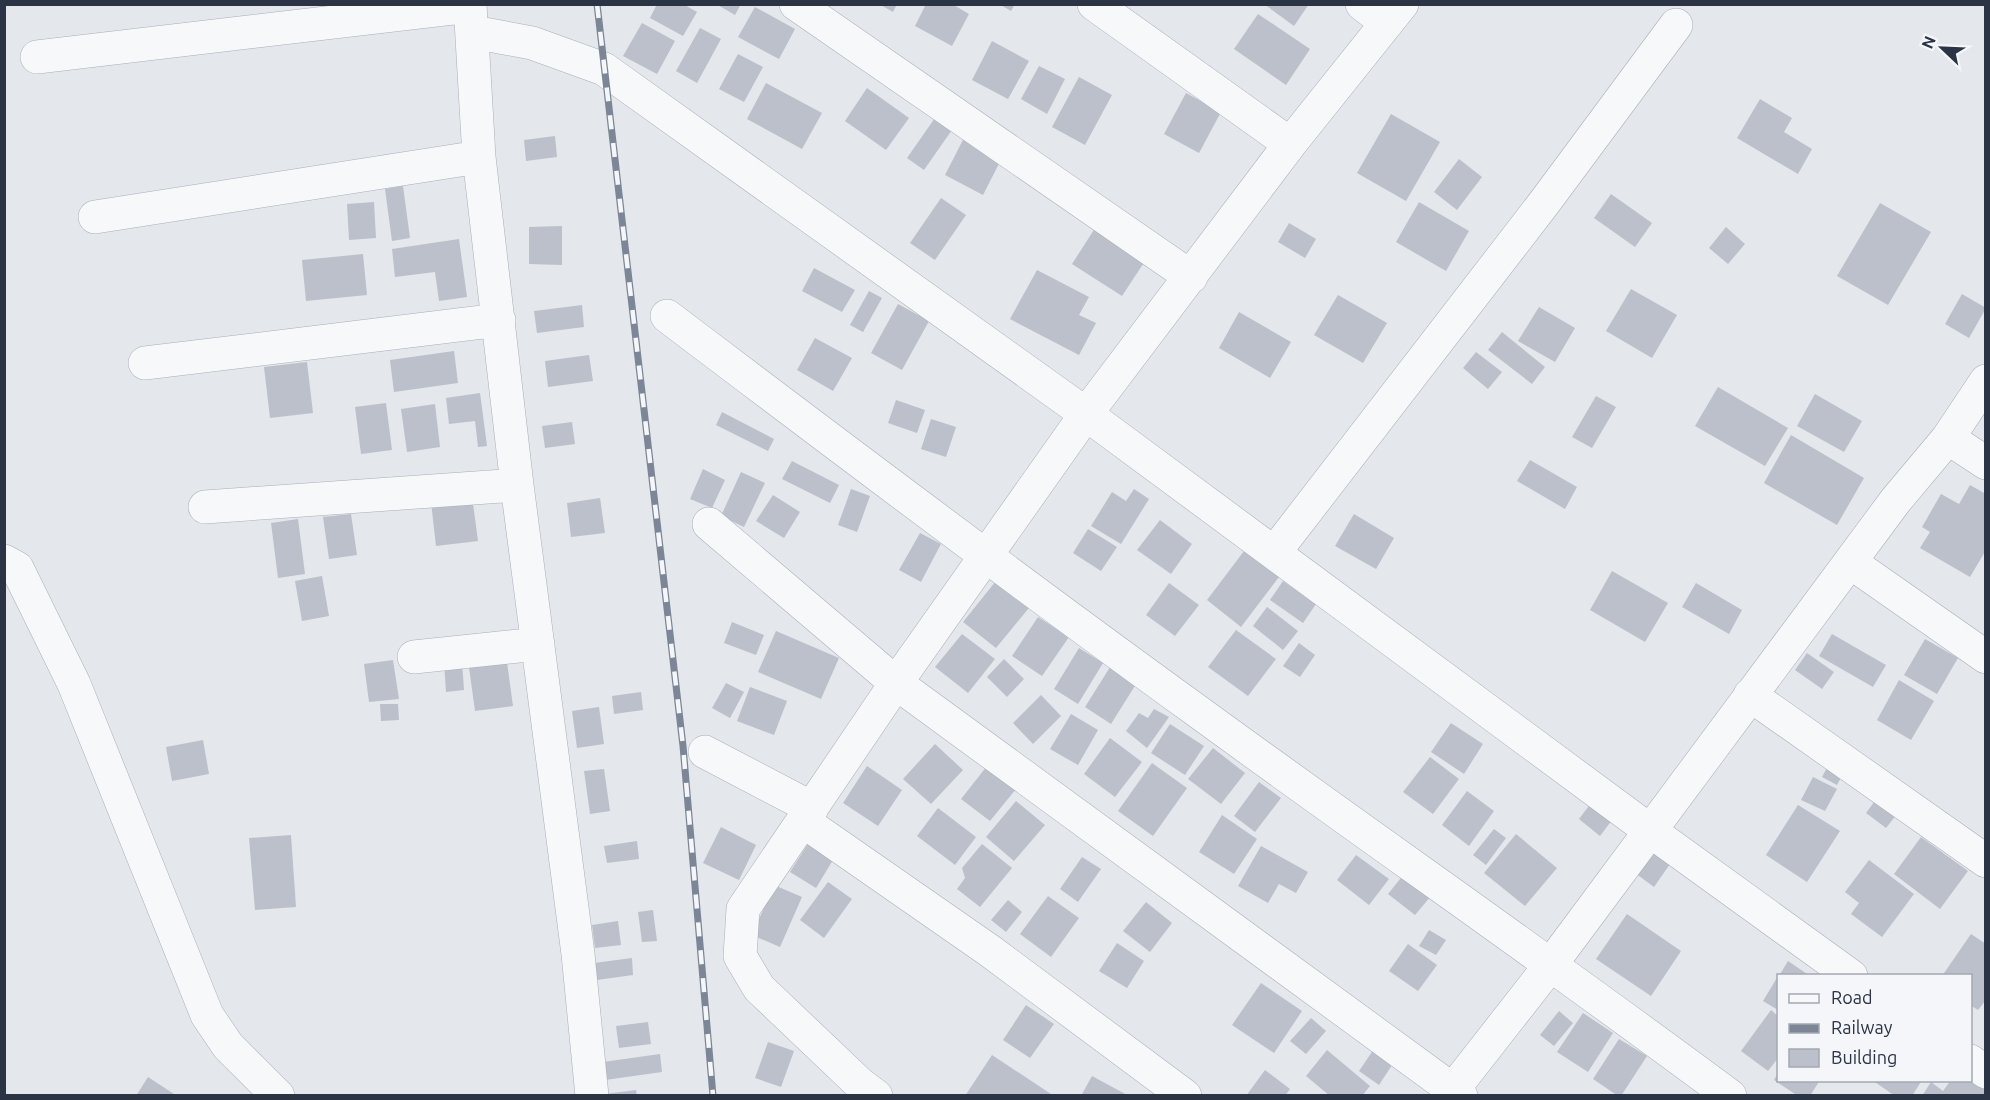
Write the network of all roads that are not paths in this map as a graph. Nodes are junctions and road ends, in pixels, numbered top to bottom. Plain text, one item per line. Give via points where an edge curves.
1 (796, 4) edge
2 (1094, 4) edge
3 (1384, 11) edge
4 (471, 14) edge
5 (1676, 25) dead end
6 (37, 57) dead end
7 (1290, 144) junction
8 (479, 157) junction
9 (95, 217) dead end
10 (1191, 277) junction
11 (667, 316) dead end
12 (498, 320) junction
13 (145, 363) dead end
14 (1986, 381) edge
15 (1086, 414) junction
16 (1948, 438) junction
17 (1986, 463) edge
18 (517, 485) junction
19 (205, 507) dead end
20 (709, 524) dead end
21 (1274, 553) junction
22 (985, 557) junction
23 (4, 561) edge
24 (1850, 562) junction
25 (538, 644) junction
26 (414, 657) dead end
27 (1986, 657) edge
28 (896, 683) junction
29 (1750, 695) junction
30 (705, 752) dead end
31 (807, 814) junction
32 (1649, 830) junction
33 (1986, 861) edge
34 (1551, 963) junction
35 (1850, 974) edge
36 (1972, 1062) edge
37 (1986, 1072) edge
38 (864, 1092) edge
39 (1454, 1093) edge
40 (278, 1095) edge
41 (592, 1095) edge
42 (1185, 1095) edge
43 (1730, 1095) edge

1 - 10 street
2 - 7 street
3 - 7 street
4 - 6 street
4 - 8 street
4 - 15 street via 532,43 604,69
5 - 21 street
7 - 10 street
8 - 9 street
8 - 12 street
10 - 15 street
11 - 22 street
12 - 13 street
12 - 18 street
14 - 16 street
15 - 21 street
15 - 22 street
16 - 17 street
16 - 24 street
18 - 19 street
18 - 25 street
20 - 28 street
21 - 32 street
22 - 28 street
22 - 34 street
23 - 40 street via 17,568 74,684 207,1015 228,1046
24 - 27 street
24 - 29 street
25 - 26 street
25 - 41 street
28 - 31 street
28 - 39 street
29 - 32 street
29 - 33 street
30 - 31 street
31 - 38 street via 743,909 740,956 759,988
31 - 42 street
32 - 34 street
32 - 35 street
34 - 39 street
34 - 43 street
36 - 37 street

